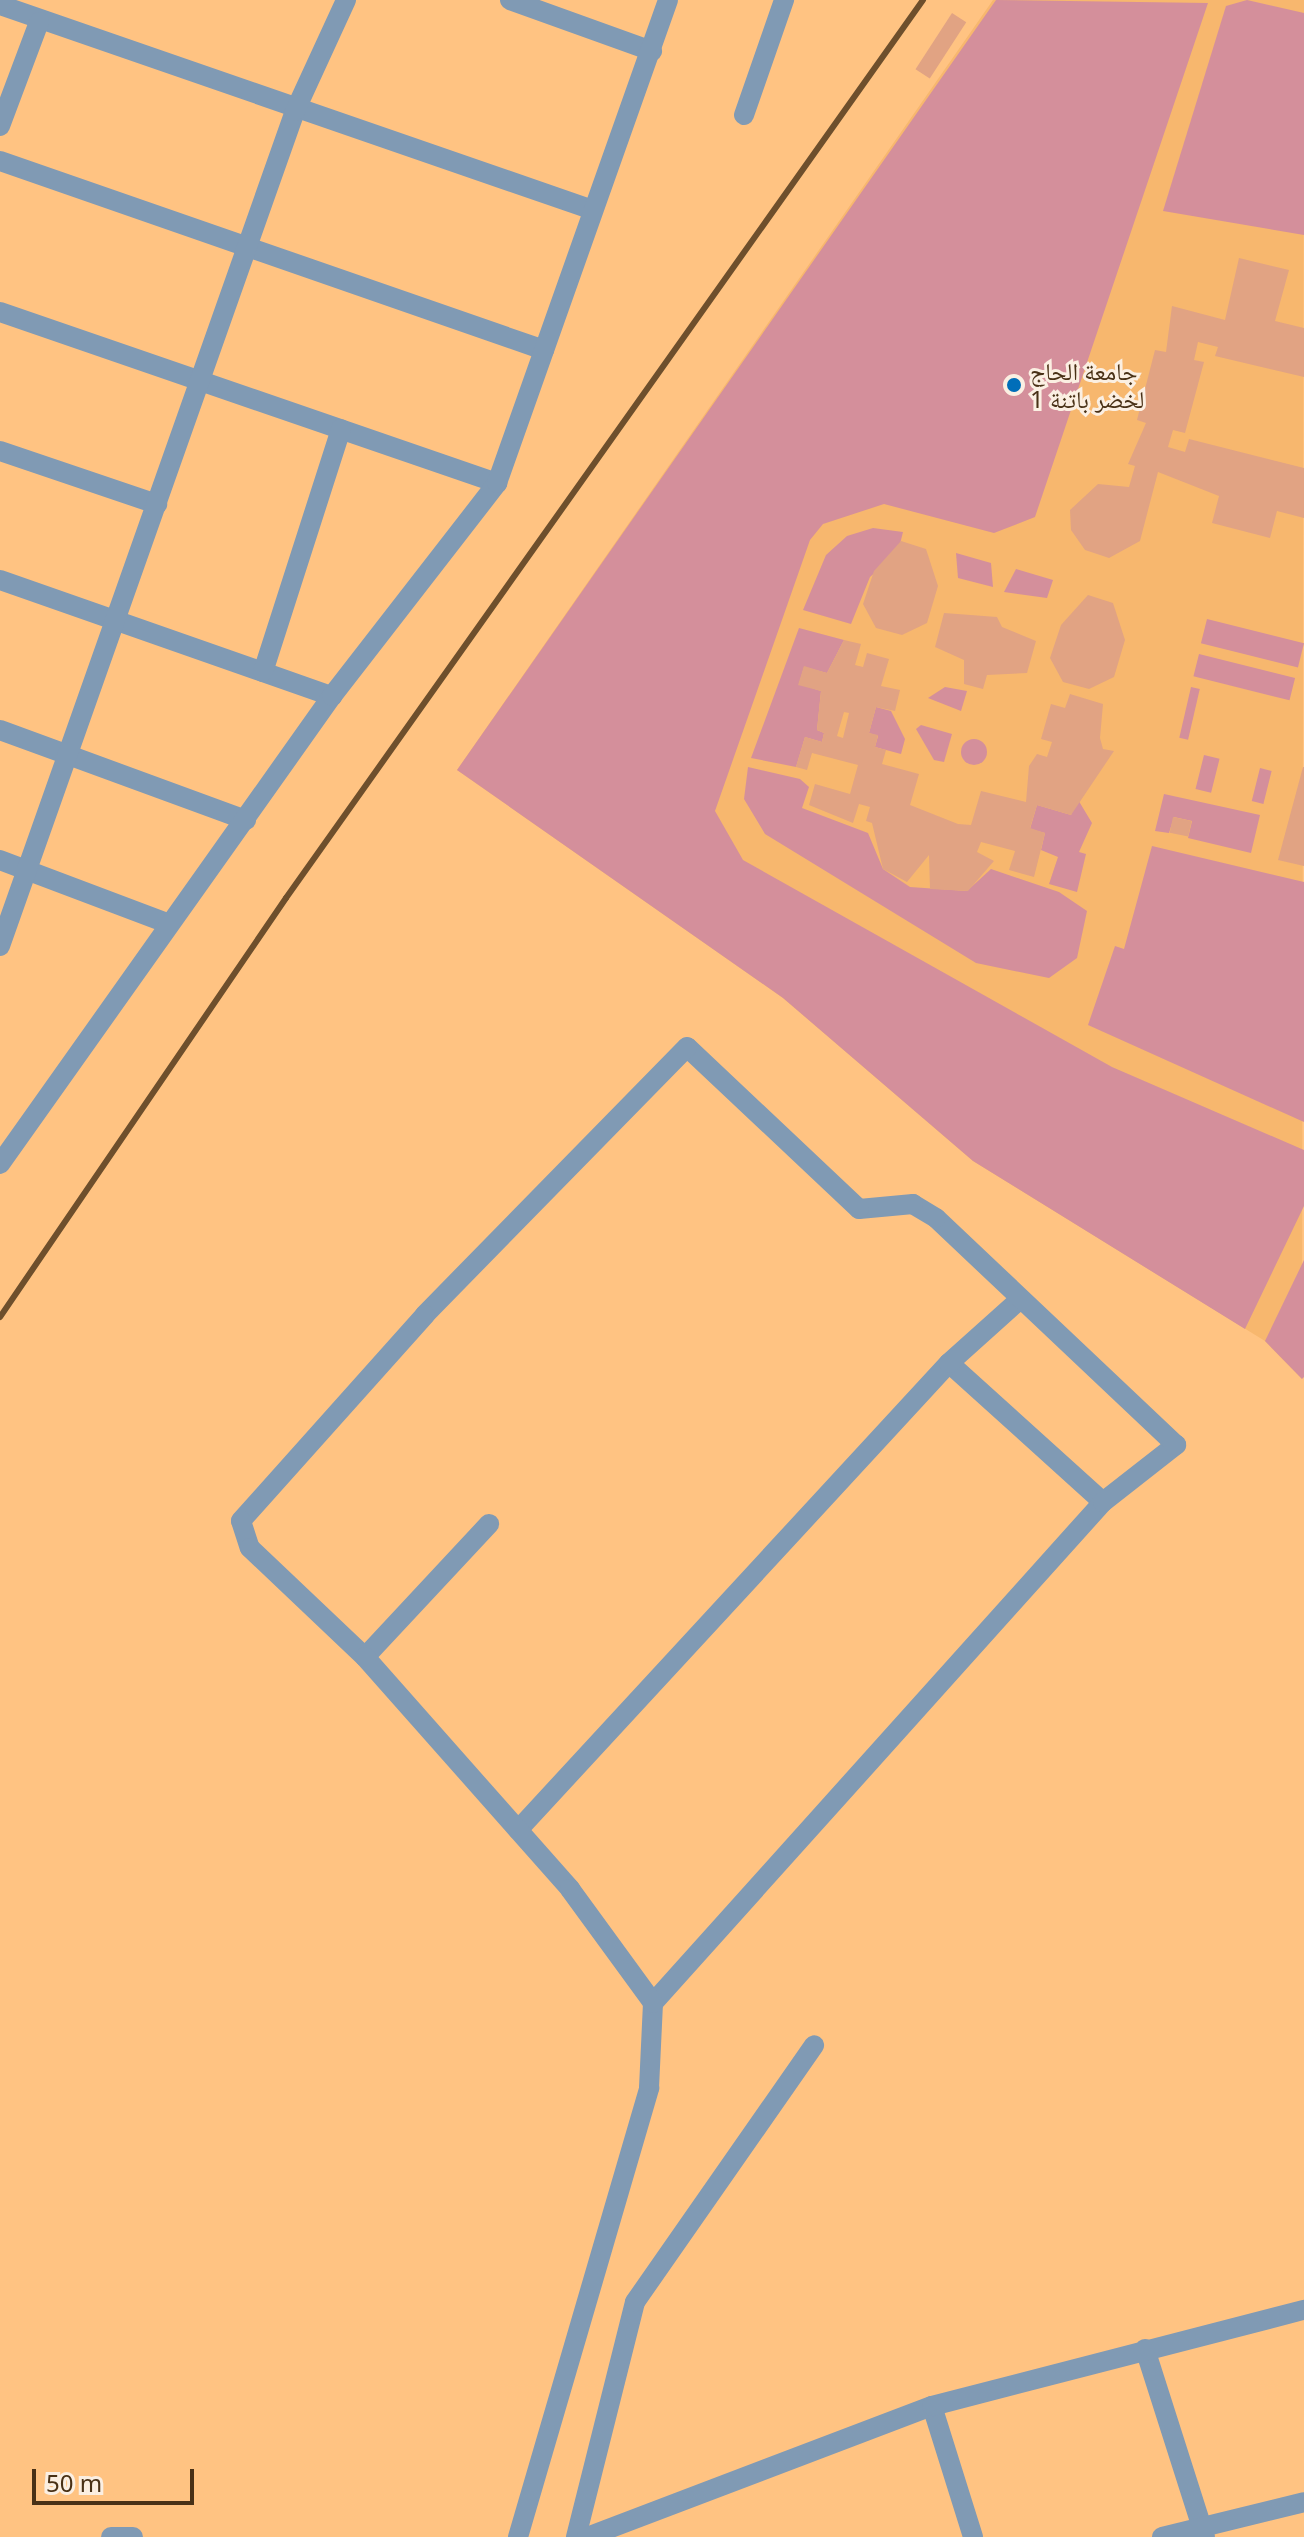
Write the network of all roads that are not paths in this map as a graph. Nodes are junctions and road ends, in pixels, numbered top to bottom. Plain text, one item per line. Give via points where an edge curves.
1 (346, 0) edge
2 (510, 0) edge
3 (668, 0) edge
4 (784, 0) edge
5 (0, 2) edge
6 (39, 22) junction
7 (652, 51) junction
8 (295, 111) junction
9 (744, 115) dead end
10 (0, 126) edge
11 (0, 161) edge
12 (593, 210) junction
13 (247, 247) junction
14 (0, 312) edge
15 (544, 350) junction
16 (200, 381) junction
17 (341, 429) junction
18 (0, 451) edge
19 (497, 483) junction
20 (157, 504) junction
21 (0, 580) edge
22 (117, 624) junction
23 (263, 672) junction
24 (332, 696) junction
25 (0, 730) edge
26 (71, 753) junction
27 (246, 820) junction
28 (0, 860) edge
29 (26, 869) junction
30 (167, 923) junction
31 (0, 946) edge
32 (0, 1164) edge
33 (1018, 1301) junction
34 (949, 1363) junction
35 (1103, 1502) junction
36 (489, 1524) dead end
37 (365, 1657) junction
38 (518, 1830) junction
39 (653, 2003) junction
40 (814, 2045) dead end
41 (1304, 2310) edge
42 (1145, 2349) junction
43 (932, 2406) junction
44 (1304, 2502) edge
45 (1204, 2533) edge
46 (111, 2537) edge
47 (133, 2537) edge
48 (518, 2537) edge
49 (576, 2537) edge
50 (587, 2537) edge
51 (973, 2537) edge
52 (1162, 2537) edge

1 - 8 street
2 - 7 street
3 - 7 street
4 - 9 street
5 - 6 street
6 - 8 street
6 - 10 street
7 - 12 street
8 - 12 street
8 - 13 street
11 - 13 street
12 - 15 street
13 - 15 street
13 - 16 street
14 - 16 street
15 - 19 street
16 - 17 street
16 - 20 street
17 - 19 street
17 - 23 street
18 - 20 street
19 - 24 street
20 - 22 street
21 - 22 street
22 - 23 street
22 - 26 street
23 - 24 street
24 - 27 street
25 - 26 street
26 - 27 street
26 - 29 street
27 - 30 street
28 - 29 street
29 - 30 street
29 - 31 street
30 - 32 street
33 - 34 street
33 - 35 street via 1176,1445
33 - 37 street via 913,1204 859,1209 695,1050 676,1051 241,1521 250,1548
34 - 35 street
34 - 38 street
35 - 39 street
36 - 37 street
37 - 38 street
38 - 39 street
39 - 48 street via 649,2088
40 - 49 street via 635,2302
41 - 42 street
42 - 43 street
42 - 45 street
43 - 50 street
43 - 51 street
44 - 45 street
45 - 52 street
46 - 47 street

